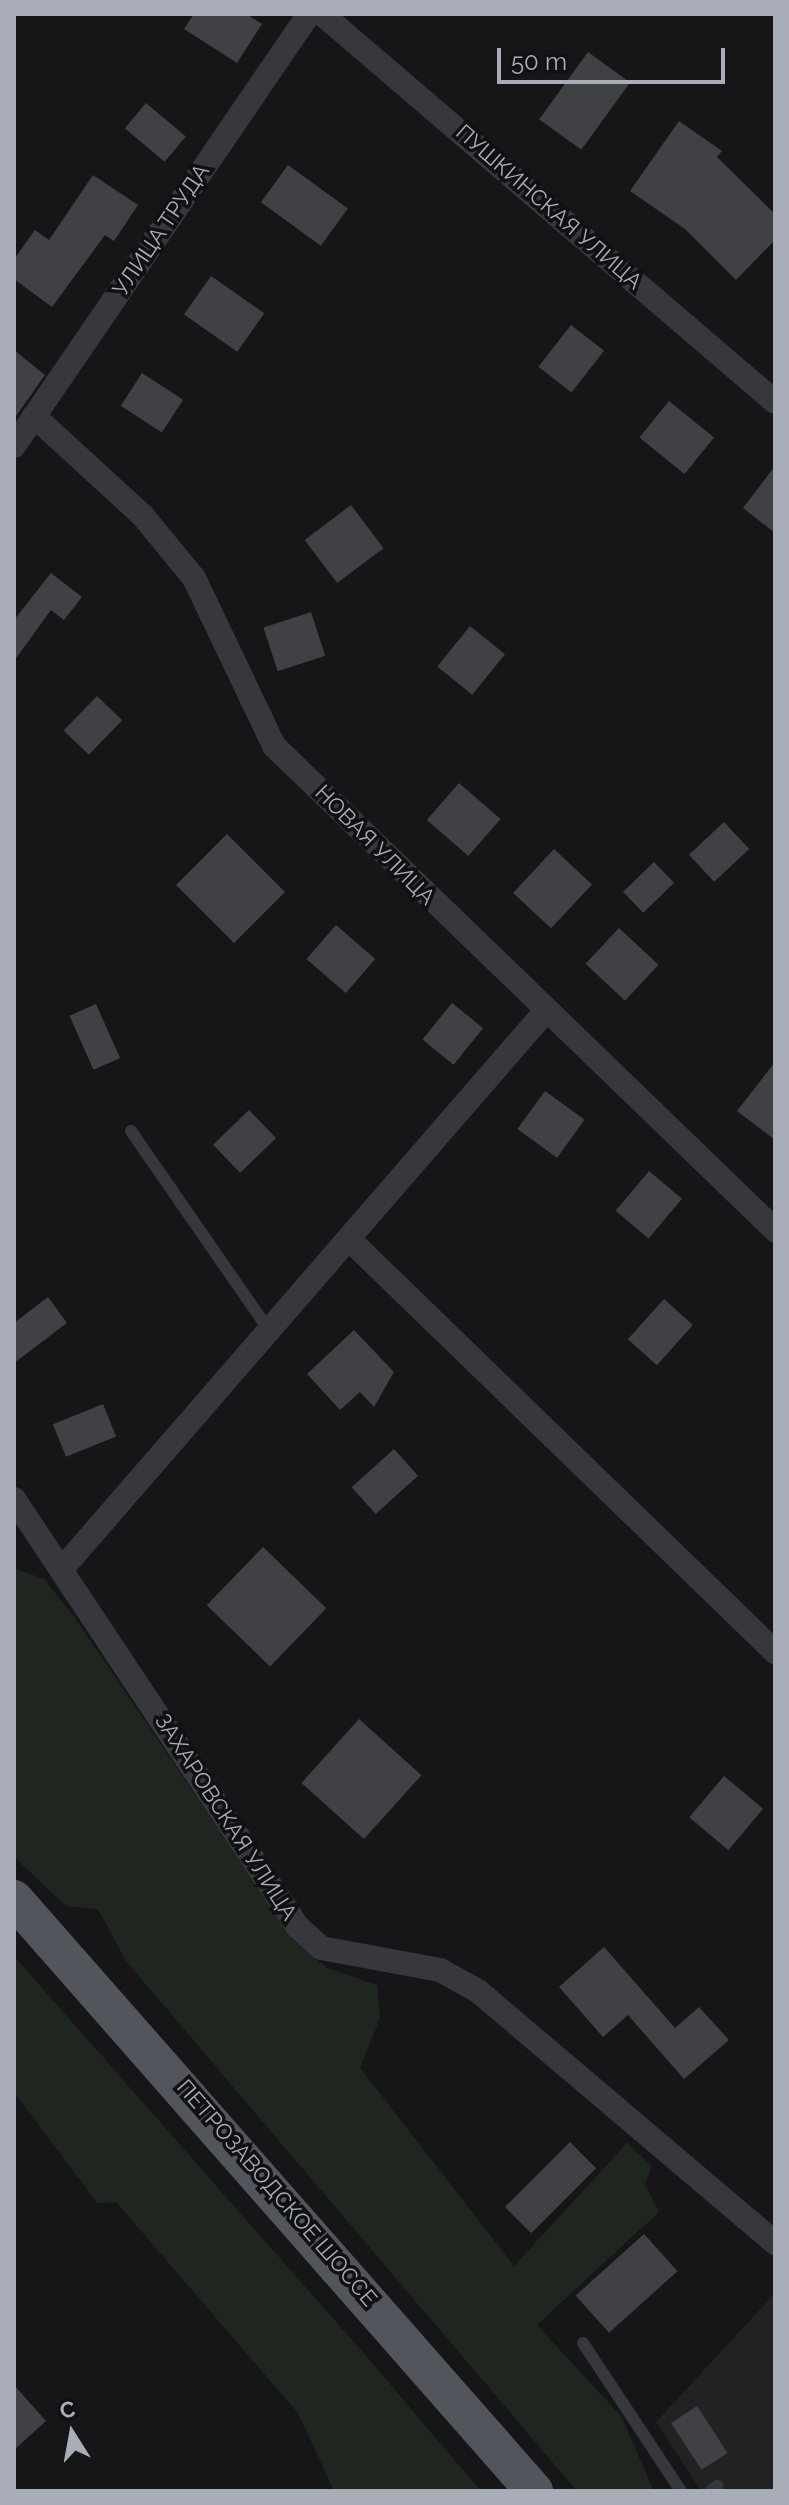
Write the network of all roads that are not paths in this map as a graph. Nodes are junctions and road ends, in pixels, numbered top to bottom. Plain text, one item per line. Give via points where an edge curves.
1 (309, 14) edge
2 (322, 14) edge
3 (775, 402) edge
4 (34, 416) junction
5 (14, 446) edge
6 (544, 1013) junction
7 (131, 1131) dead end
8 (775, 1230) edge
9 (350, 1240) junction
10 (270, 1332) junction
11 (14, 1499) edge
12 (62, 1569) junction
13 (775, 1652) edge
14 (14, 1899) edge
15 (775, 2243) edge
16 (583, 2343) dead end
17 (534, 2491) edge
18 (681, 2491) edge

1 - 4 street, УЛИЦА ТРУДА
2 - 3 street, ПУШКИНСКАЯ УЛИЦА
4 - 5 street, УЛИЦА ТРУДА
4 - 6 street, НОВАЯ УЛИЦА via 143,516 194,578 274,746
6 - 8 street, НОВАЯ УЛИЦА
6 - 9 street
7 - 10 lane
9 - 10 street
9 - 13 street
10 - 12 street
11 - 12 street, ЗАХАРОВСКАЯ УЛИЦА
12 - 15 street, ЗАХАРОВСКАЯ УЛИЦА via 310,1938 350,1956 440,1970 478,1991
14 - 17 main road, ПЕТРОЗАВОДСКОЕ ШОССЕ
16 - 18 lane

